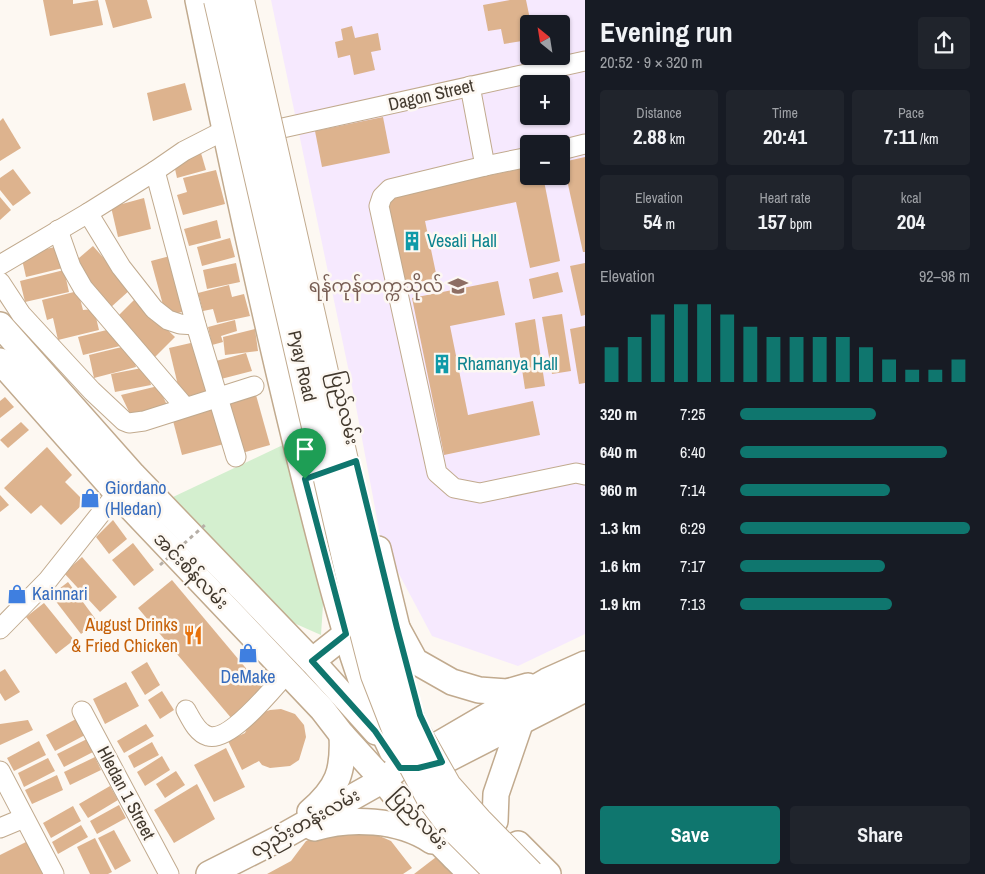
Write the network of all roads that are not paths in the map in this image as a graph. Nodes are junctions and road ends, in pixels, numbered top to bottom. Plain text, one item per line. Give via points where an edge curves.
1 (198, 0) edge
2 (218, 0) edge
3 (240, 0) edge
4 (252, 0) edge
5 (585, 62) edge
6 (470, 86) junction
7 (278, 129) junction
8 (225, 130) junction
9 (585, 144) edge
10 (570, 148) edge
11 (520, 159) edge
12 (485, 166) junction
13 (156, 171) junction
14 (88, 213) junction
15 (58, 230) junction
16 (0, 265) edge
17 (0, 282) edge
18 (0, 325) edge
19 (196, 325) junction
20 (4, 372) edge
21 (254, 386) dead end
22 (217, 397) junction
23 (185, 407) junction
24 (294, 437) joint
25 (236, 457) dead end
26 (356, 461) junction
27 (585, 475) edge
28 (305, 479) junction
29 (117, 493) junction
30 (397, 628) junction
31 (0, 629) edge
32 (346, 634) junction
33 (312, 661) junction
34 (585, 664) edge
35 (287, 673) junction
36 (547, 681) junction
37 (585, 689) edge
38 (186, 710) dead end
39 (82, 711) dead end
40 (521, 721) junction
41 (342, 735) junction
42 (438, 754) junction
43 (0, 771) edge
44 (392, 774) junction
45 (24, 818) junction
46 (499, 825) junction
47 (0, 828) edge
48 (280, 838) junction
49 (464, 867) edge
50 (54, 874) edge
51 (169, 874) edge
52 (209, 874) edge
53 (500, 874) edge
54 (530, 874) edge
55 (548, 874) edge

1 - 8 main road, Pyay Road
2 - 53 highway, Pyay Road, bridge via 375,675 403,747 430,797 451,825
3 - 54 highway, ပြည်လမ်း, bridge via 376,598 405,703 447,786
4 - 7 main road, ပြည်လမ်း
5 - 6 street, Dagon Street
6 - 7 street, Dagon Street
6 - 12 street
7 - 26 main road, ပြည်လမ်း
8 - 13 street via 184,151
8 - 24 main road, Pyay Road
9 - 10 street
11 - 12 street
12 - 27 street via 390,189 378,206 437,473 454,488 480,493 576,474
13 - 14 street
13 - 19 street
14 - 15 street
14 - 19 street via 121,267 154,309 168,320
15 - 16 street
15 - 23 street via 82,288
17 - 23 street via 21,314 124,421 144,421
18 - 33 main road, အင်းစိန်လမ်း via 133,476
19 - 22 street
20 - 29 main road, အင်းစိန်လမ်း
21 - 22 street
22 - 23 street
22 - 25 street
24 - 28 main road, ပြည်လမ်း
26 - 28 main road
26 - 30 main road, ပြည်လမ်း
28 - 32 main road, ပြည်လမ်း
29 - 31 street via 48,580
29 - 35 main road, အင်းစိန်လမ်း
30 - 36 main road via 416,661 452,682 479,690 507,692
30 - 42 main road, ပြည်လမ်း via 420,715
32 - 33 main road
32 - 44 main road, ပြည်လမ်း
33 - 44 main road via 375,731
34 - 36 main road
35 - 38 street via 253,711 221,737 208,736 197,729
35 - 41 main road, အင်းစိန်လမ်း
36 - 42 main road
37 - 40 main road
39 - 51 street, Hledan 1 Street
40 - 42 main road
40 - 46 main road via 496,794
41 - 44 main road, အင်းစိန်လမ်း
41 - 48 main road via 340,775 333,789
42 - 44 main road, လှည်းတန်းလမ်း via 414,756
42 - 46 main road, ပြည်လမ်း
43 - 45 street
44 - 46 main road, ပြည်လမ်း
44 - 48 main road, လှည်းတန်းလမ်း
44 - 49 main road, ပြည်လမ်း via 406,809
45 - 47 street
45 - 50 street
46 - 49 street
46 - 55 main road, ပြည်လမ်း
48 - 49 main road via 343,821 384,823 427,838
48 - 52 main road, လှည်းတန်းလမ်း

